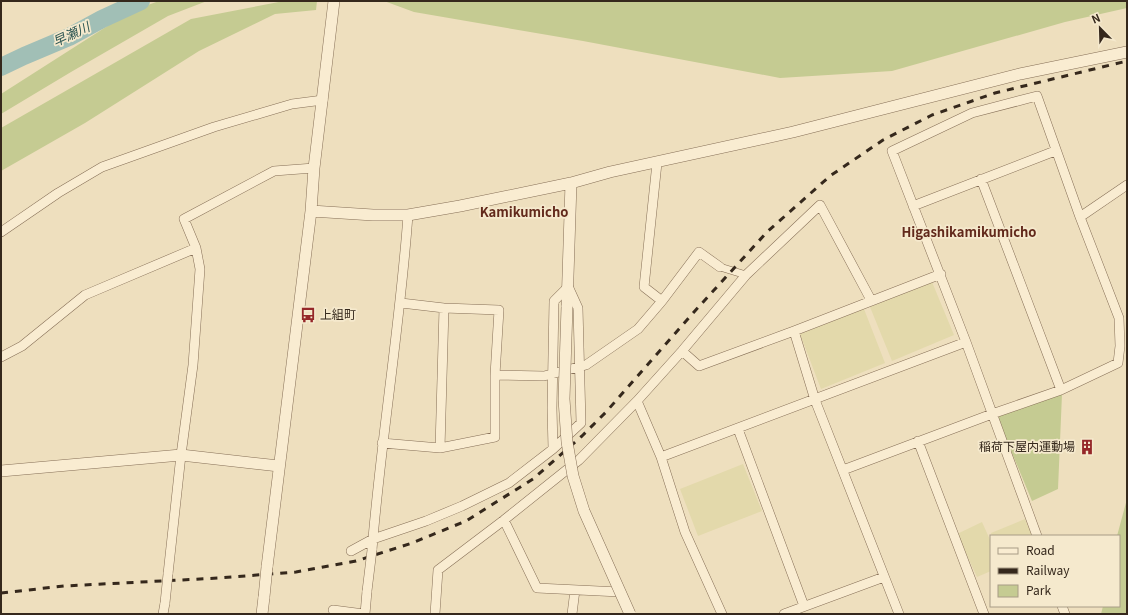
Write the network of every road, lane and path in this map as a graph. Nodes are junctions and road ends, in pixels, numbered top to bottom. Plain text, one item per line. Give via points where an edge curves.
1 (334, 1) edge
2 (1127, 52) edge
3 (323, 100) junction
4 (1056, 151) junction
5 (657, 163) junction
6 (314, 168) junction
7 (981, 179) junction
8 (571, 183) junction
9 (1127, 186) edge
10 (913, 206) junction
11 (311, 211) junction
12 (408, 215) junction
13 (1080, 217) junction
14 (1, 232) edge
15 (196, 248) junction
16 (720, 267) joint
17 (941, 274) junction
18 (746, 275) junction
19 (568, 286) junction
20 (871, 300) junction
21 (662, 301) junction
22 (401, 303) junction
23 (444, 308) junction
24 (1123, 315) edge
25 (794, 331) junction
26 (966, 342) junction
27 (682, 351) junction
28 (1, 357) edge
29 (580, 366) junction
30 (553, 374) junction
31 (495, 375) junction
32 (1061, 390) junction
33 (637, 400) junction
34 (815, 400) junction
35 (992, 414) junction
36 (738, 429) junction
37 (918, 441) junction
38 (382, 443) junction
39 (440, 448) junction
40 (553, 449) junction
41 (181, 455) junction
42 (661, 457) junction
43 (279, 466) junction
44 (843, 470) junction
45 (1, 471) edge
46 (504, 520) junction
47 (1036, 535) edge
48 (373, 539) junction
49 (351, 551) dead end
50 (884, 577) junction
51 (575, 590) junction
52 (620, 592) junction
53 (804, 606) junction
54 (333, 610) dead end
55 (163, 614) edge
56 (262, 614) edge
57 (365, 614) edge
58 (435, 614) edge
59 (572, 614) edge
60 (630, 614) edge
61 (722, 614) edge
62 (784, 614) edge
63 (898, 614) edge
64 (984, 614) edge

1 - 3 street
2 - 5 street via 1020,74 793,132
3 - 6 street
3 - 14 street via 292,104 214,127 102,167
4 - 7 street
4 - 10 street via 1037,96 972,113 892,151
4 - 13 street
5 - 8 street
5 - 21 street via 644,287
6 - 11 street
6 - 15 street via 274,171 184,219
7 - 10 street
7 - 32 street
8 - 12 street
8 - 19 street
9 - 13 street
10 - 17 street
11 - 12 street
11 - 43 street
12 - 22 street
13 - 24 street
15 - 28 street via 86,295 22,346
15 - 41 street via 200,270 193,365
16 - 18 street
16 - 21 street via 700,252
17 - 20 street
17 - 26 street
18 - 20 street via 820,205
18 - 27 street
19 - 29 street via 578,308
19 - 30 street via 554,301
19 - 52 street, bridge via 564,399 567,442 584,511
20 - 25 street
21 - 29 street via 638,329 586,365
22 - 23 street
22 - 38 street
23 - 31 street via 499,310
23 - 39 street
24 - 32 street via 1118,362
25 - 27 street via 699,366
25 - 34 street
26 - 34 street
26 - 35 street
27 - 33 street
29 - 30 street
29 - 40 street via 581,423
30 - 31 street
30 - 40 street
31 - 39 street via 495,437
32 - 35 street
33 - 42 street
33 - 46 street via 579,460
34 - 36 street
34 - 44 street
35 - 37 street
35 - 47 street
36 - 42 street
36 - 53 street
37 - 44 street
37 - 64 street
38 - 39 street
38 - 48 street
40 - 48 street via 509,483 426,521
41 - 43 street
41 - 45 street
41 - 55 street, bridge
42 - 61 street via 685,532
43 - 56 street, bridge
44 - 50 street
46 - 51 street via 537,588
46 - 58 street via 438,570
48 - 49 street
48 - 57 street, bridge
50 - 53 street
50 - 63 street
51 - 52 street
51 - 59 street
52 - 60 street, bridge
53 - 62 street
54 - 57 street

